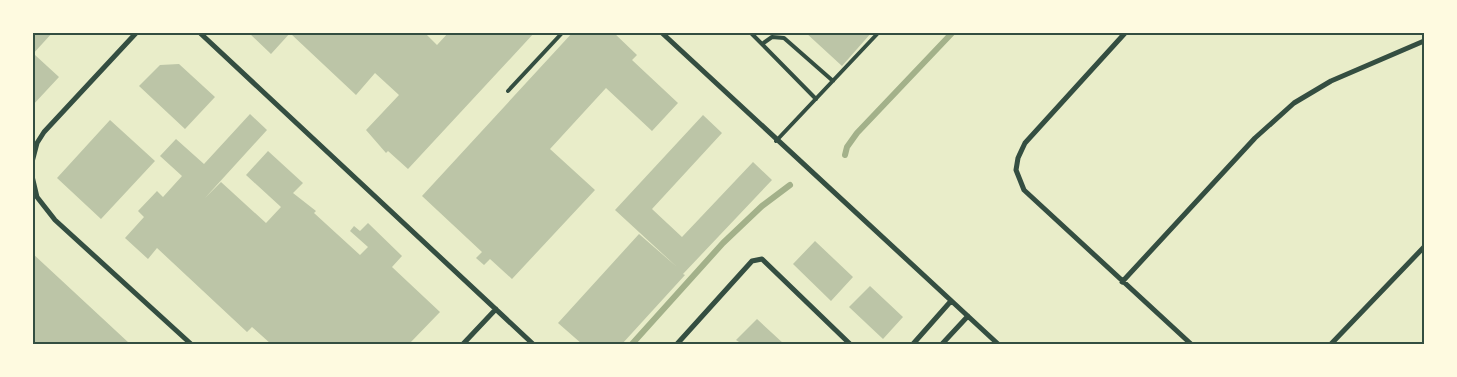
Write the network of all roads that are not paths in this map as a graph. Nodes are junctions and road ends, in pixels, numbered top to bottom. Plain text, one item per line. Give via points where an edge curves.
1 (138, 32) edge
2 (199, 32) edge
3 (563, 32) edge
4 (661, 32) edge
5 (750, 32) edge
6 (879, 32) edge
7 (1126, 32) edge
8 (1424, 41) edge
9 (762, 44) junction
10 (833, 81) junction
11 (508, 91) dead end
12 (816, 99) junction
13 (776, 141) junction
14 (32, 162) edge
15 (32, 176) edge
16 (1424, 248) edge
17 (1122, 282) junction
18 (952, 301) junction
19 (496, 310) junction
20 (968, 316) junction
21 (191, 344) edge
22 (463, 344) edge
23 (533, 344) edge
24 (677, 344) edge
25 (850, 344) edge
26 (913, 344) edge
27 (942, 344) edge
28 (998, 344) edge
29 (1191, 344) edge
30 (1331, 344) edge

1 - 14 street via 44,132
2 - 19 street
3 - 11 lane
4 - 13 street
5 - 9 lane
6 - 10 lane
7 - 17 street via 1033,132 1018,158 1016,170 1024,190
8 - 17 street via 1331,81 1294,103 1255,138
9 - 10 lane via 772,37 784,38
9 - 12 lane
10 - 12 lane
12 - 13 lane
13 - 18 street
15 - 21 street via 37,197 55,220
16 - 30 street
17 - 29 street
18 - 20 street
18 - 26 street
19 - 22 street
19 - 23 street
20 - 27 street
20 - 28 street
24 - 25 street via 752,261 758,259 762,259

